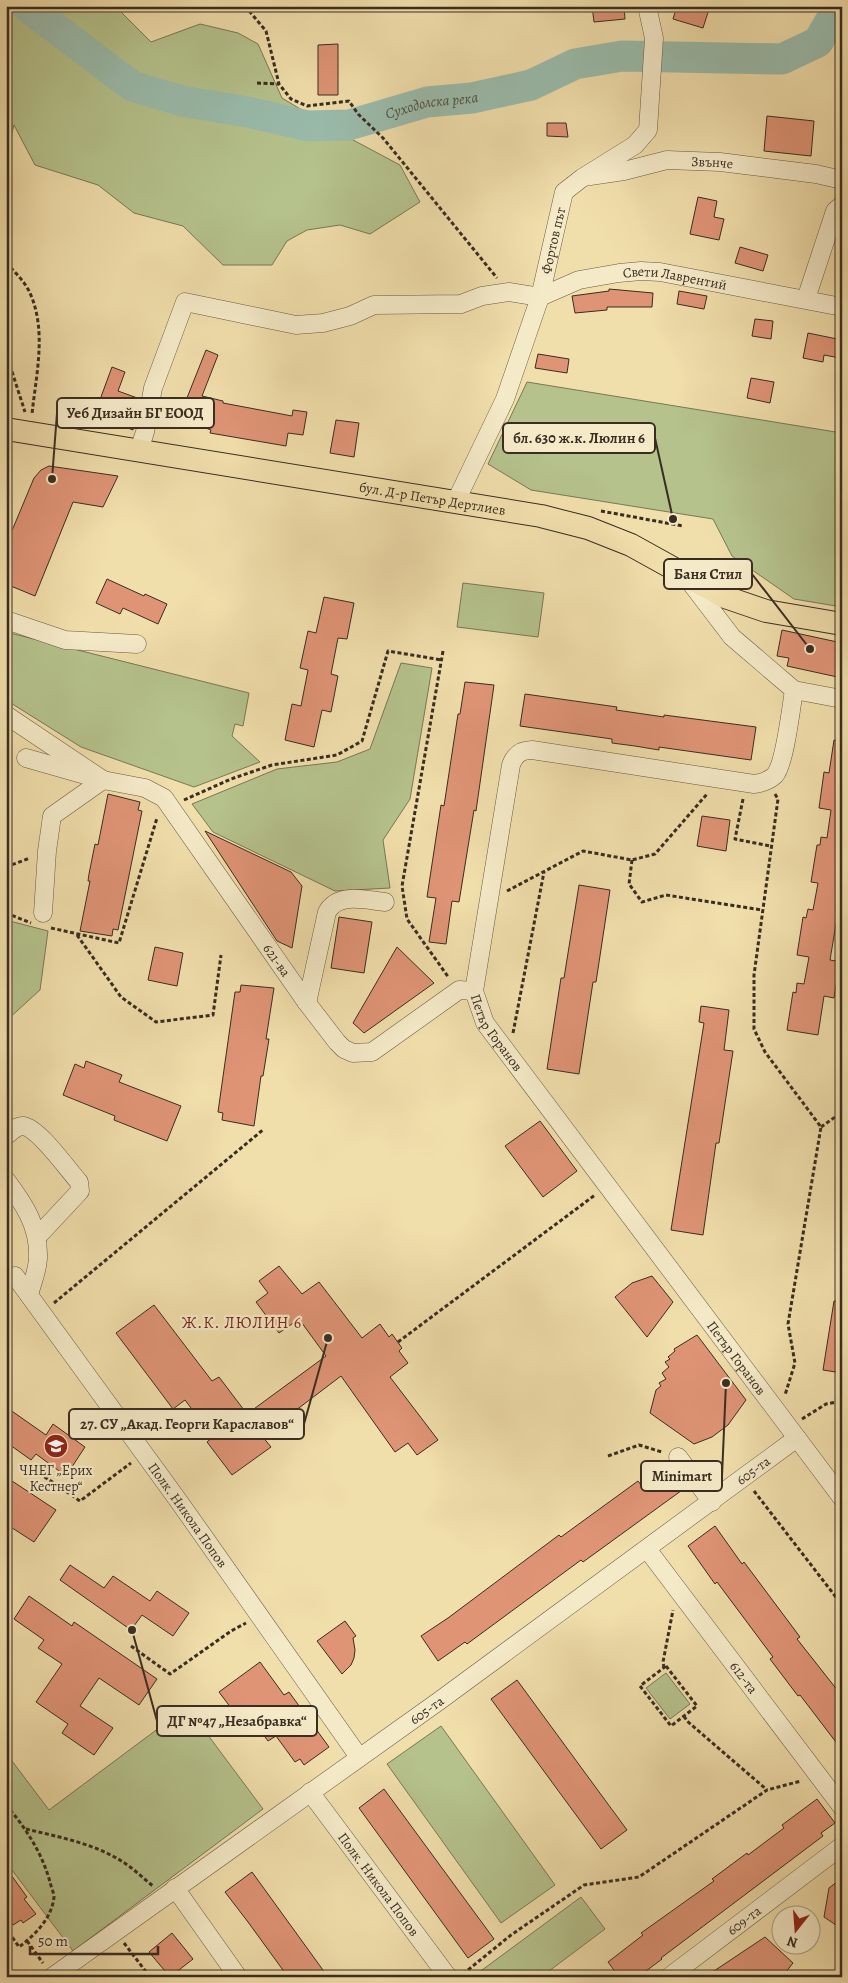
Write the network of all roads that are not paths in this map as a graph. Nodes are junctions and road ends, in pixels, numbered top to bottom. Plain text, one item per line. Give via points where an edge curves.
1 (647, 6) edge
2 (582, 178) junction
3 (842, 180) edge
4 (842, 205) edge
5 (540, 297) junction
6 (806, 299) junction
7 (842, 306) edge
8 (6, 429) edge
9 (139, 450) junction
10 (456, 501) junction
11 (686, 576) junction
12 (6, 620) edge
13 (842, 624) edge
14 (136, 644) dead end
15 (794, 690) junction
16 (842, 699) edge
17 (6, 715) edge
18 (26, 758) dead end
19 (103, 780) junction
20 (385, 902) dead end
21 (41, 922) road end
22 (466, 990) junction
23 (307, 1003) junction
24 (6, 1136) edge
25 (6, 1180) edge
26 (37, 1237) junction
27 (14, 1276) dead end
28 (29, 1295) junction
29 (788, 1427) junction
30 (678, 1457) road end
31 (842, 1498) edge
32 (712, 1502) junction
33 (647, 1549) junction
34 (359, 1757) junction
35 (310, 1792) junction
36 (842, 1807) edge
37 (842, 1846) edge
38 (175, 1888) junction
39 (52, 1976) edge
40 (238, 1977) edge
41 (448, 1977) edge
42 (669, 1977) edge

1 - 2 street, Фортов път via 654,38 648,130 635,145
2 - 3 street, Звънче via 667,160 720,162
2 - 5 street, Фортов път via 564,192
4 - 6 street via 835,211
5 - 6 street, Свети Лаврентий via 579,280 641,271
5 - 9 street via 509,292 482,296 461,304 374,305 323,324 296,325 185,302 153,388
5 - 10 street, Фортов път via 505,399
6 - 7 street, Свети Лаврентий
8 - 9 main road, бул. Д-р Петър Дертлиев
9 - 10 main road, бул. Д-р Петър Дертлиев
10 - 11 main road, бул. Д-р Петър Дертлиев via 588,528 631,545
11 - 13 main road, бул. Д-р Петър Дертлиев via 726,597 766,611
11 - 15 street via 732,637
12 - 14 street via 65,640
15 - 16 street
15 - 22 street, Петър Горанов via 781,764 774,776 761,783 532,750 516,755 489,900
17 - 19 street
18 - 19 street, 621-ва
19 - 21 street via 52,816
19 - 23 street, 621-ва via 145,788 164,798
20 - 23 street via 353,898 331,905
22 - 23 street, 621-ва via 372,1052 363,1054 344,1049
22 - 29 street, Петър Горанов via 485,1023
24 - 26 street via 23,1126 35,1132 79,1182 80,1191
25 - 26 street via 26,1206
26 - 28 street via 38,1259
27 - 28 street, Полк. Никола Попов
28 - 34 street, Полк. Никола Попов
29 - 31 street, Петър Горанов
29 - 32 street, 605-та via 744,1478
30 - 32 street
32 - 33 street, 605-та
33 - 34 street, 605-та
33 - 36 street, 612-та
34 - 35 street, 605-та
35 - 38 street, 605-та
35 - 41 street, Полк. Никола Попов
37 - 42 street, 609-та
38 - 39 street, 605-та
38 - 40 street

